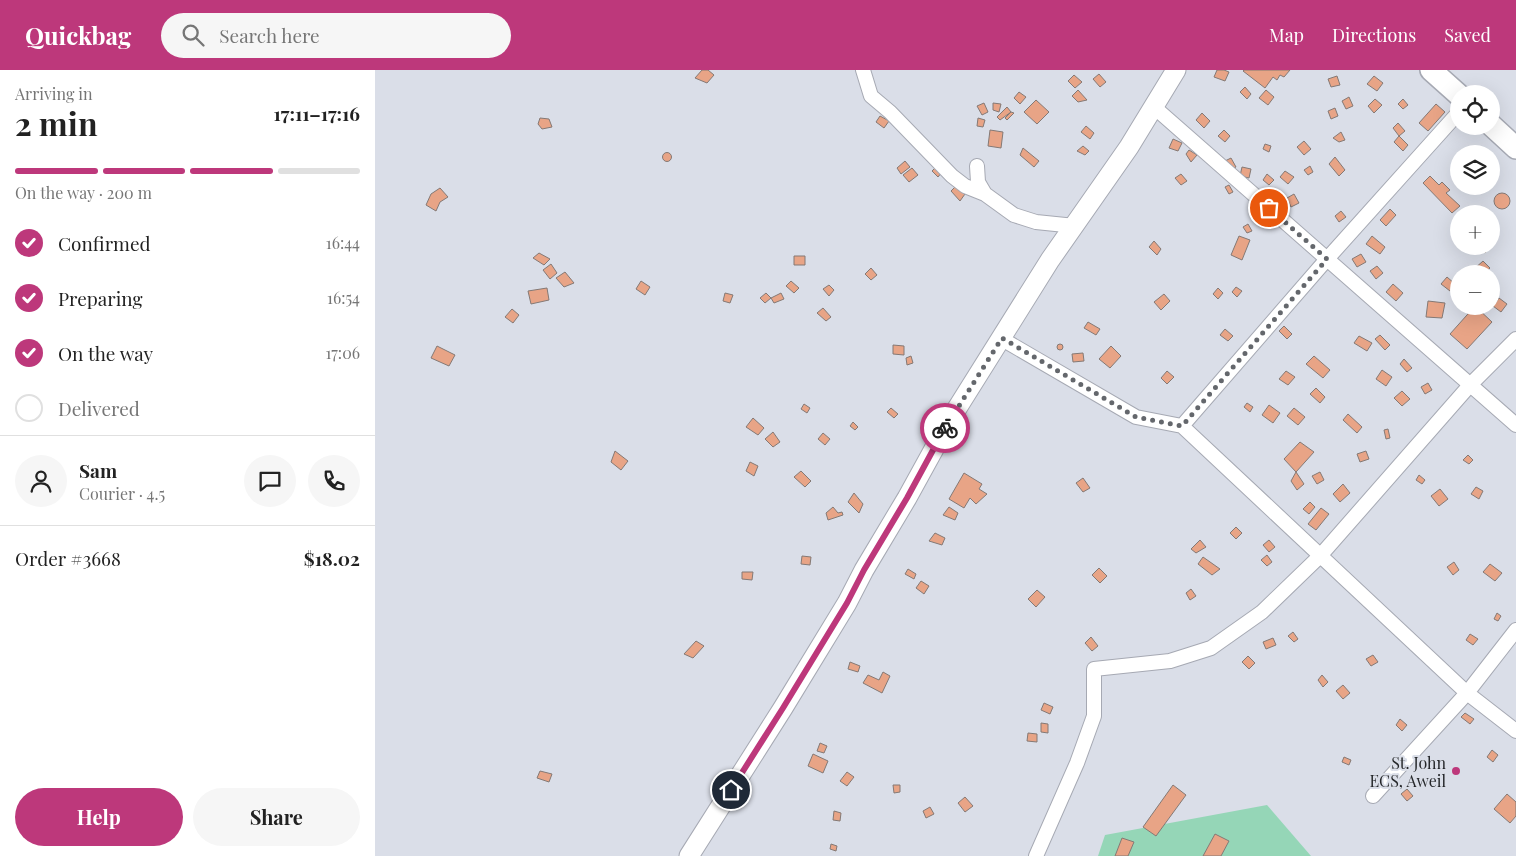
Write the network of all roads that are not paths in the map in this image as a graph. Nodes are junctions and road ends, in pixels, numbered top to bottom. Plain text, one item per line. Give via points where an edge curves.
1 (863, 70) edge
2 (1176, 70) edge
3 (1431, 70) edge
4 (1450, 87) edge
5 (1154, 107) junction
6 (1450, 122) edge
7 (1500, 133) edge
8 (1516, 148) edge
9 (977, 166) dead end
10 (985, 194) junction
11 (1075, 226) junction
12 (1327, 259) junction
13 (1002, 338) junction
14 (1516, 339) edge
15 (1470, 385) junction
16 (1516, 424) edge
17 (1182, 426) junction
18 (1320, 556) junction
19 (1516, 630) edge
20 (1467, 693) junction
21 (1516, 730) edge
22 (1373, 796) dead end
23 (689, 856) edge
24 (1036, 856) edge

1 - 10 street via 871,96 952,176 965,186
2 - 5 street
3 - 4 main road
5 - 11 street
5 - 12 street
6 - 12 street
7 - 8 main road
9 - 10 street via 978,182
10 - 11 street via 1014,215 1036,222
11 - 13 street
12 - 15 street
12 - 17 street
13 - 17 street via 1136,417
13 - 23 street via 951,418 847,603
14 - 15 street
15 - 16 street
15 - 18 street
17 - 18 street
18 - 20 street
18 - 24 street via 1262,612 1211,648 1169,661 1094,669 1094,716
19 - 20 street
20 - 21 street
20 - 22 street

